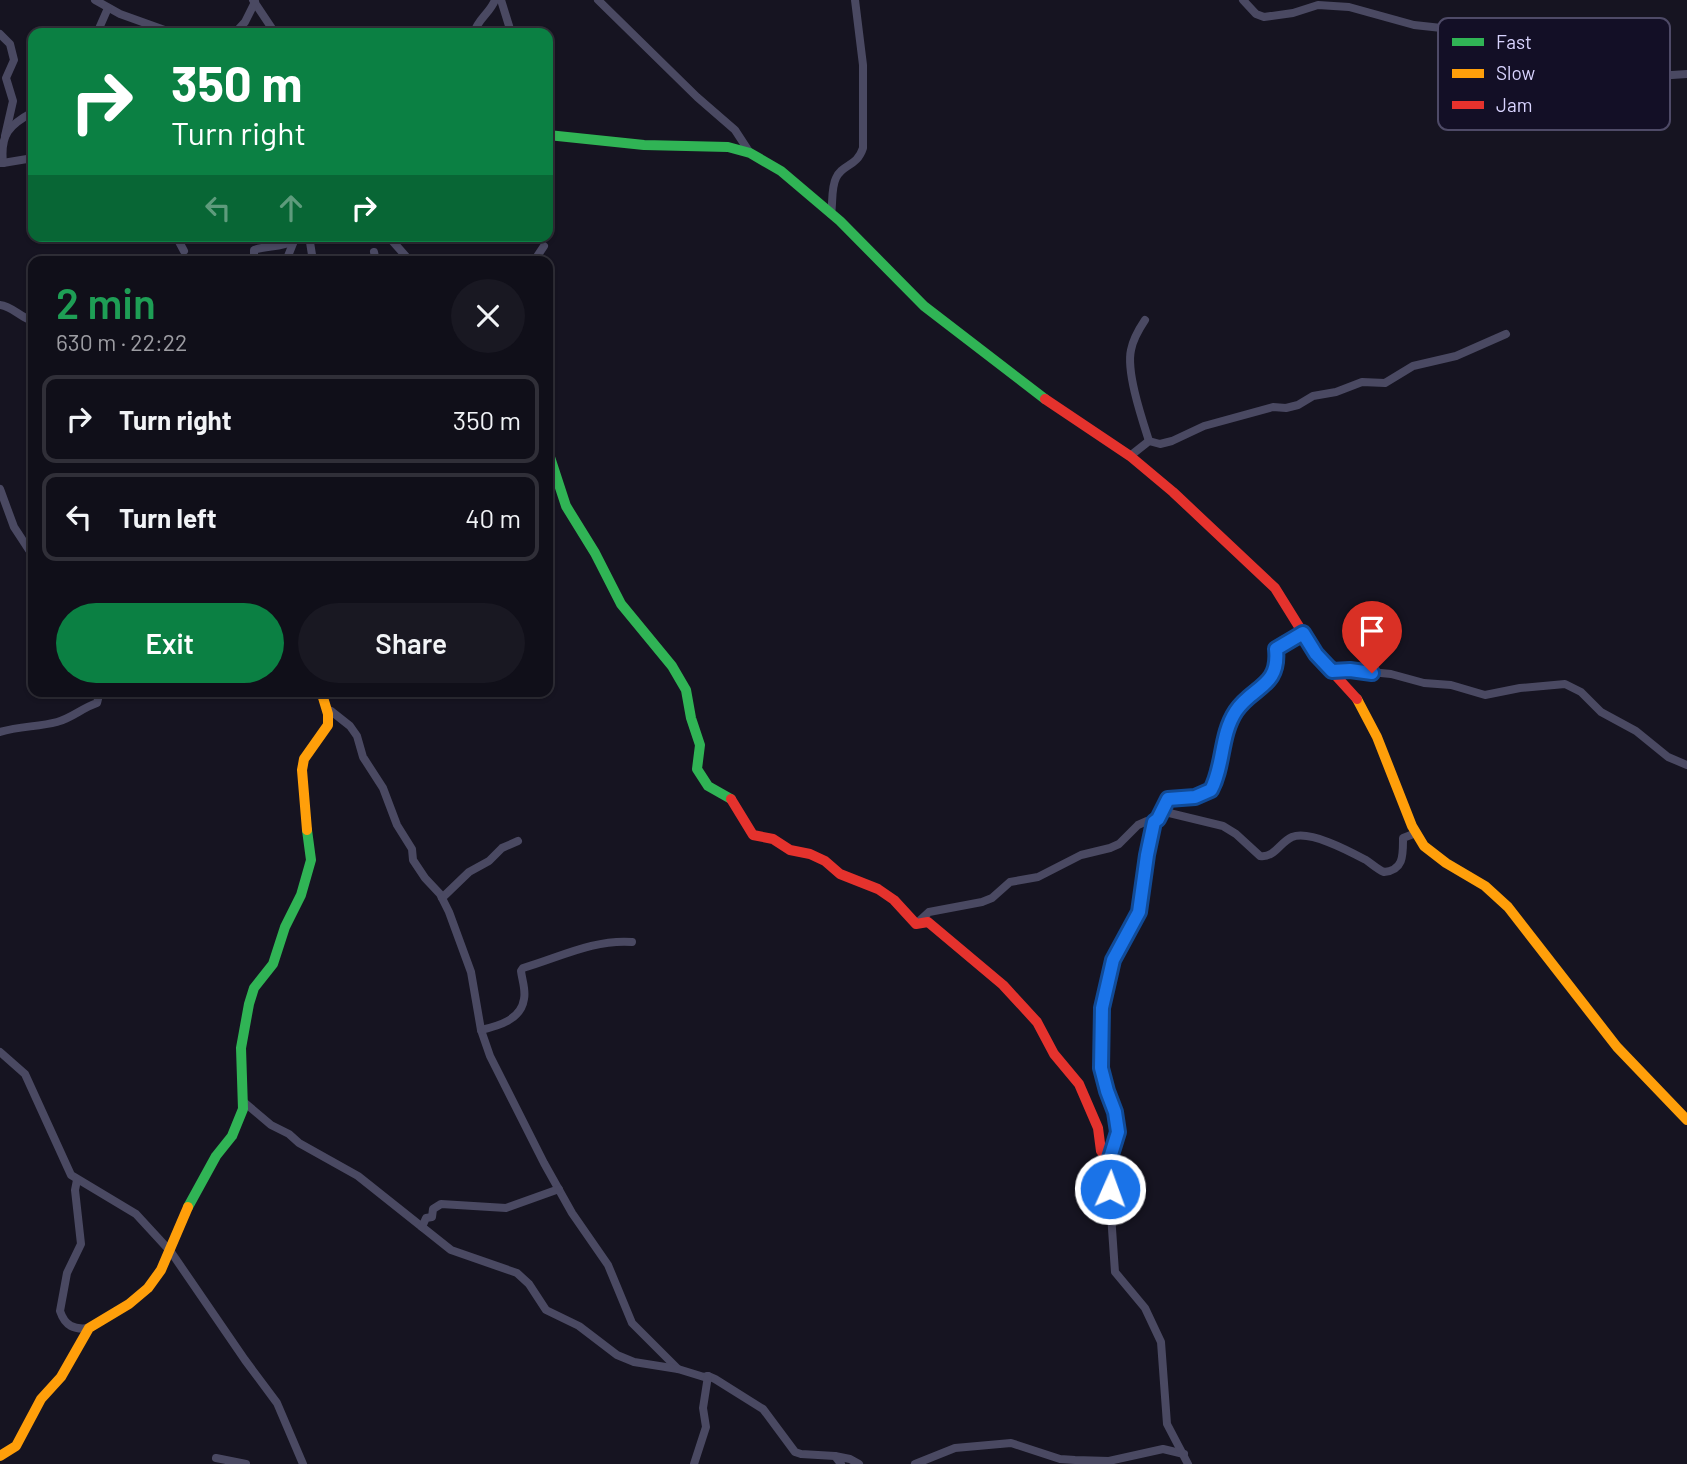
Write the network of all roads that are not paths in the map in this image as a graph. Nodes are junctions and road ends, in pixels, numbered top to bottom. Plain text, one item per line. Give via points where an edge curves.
1 (95, 0) edge
2 (495, 0) edge
3 (501, 0) edge
4 (598, 0) edge
5 (855, 0) edge
6 (1243, 0) edge
7 (254, 1) edge
8 (108, 8) junction
9 (99, 28) edge
10 (160, 28) edge
11 (240, 28) edge
12 (272, 28) edge
13 (475, 28) edge
14 (510, 28) edge
15 (1438, 28) edge
16 (0, 34) edge
17 (28, 115) edge
18 (5, 136) junction
19 (553, 136) edge
20 (750, 153) junction
21 (28, 159) edge
22 (1, 163) edge
23 (831, 214) junction
24 (179, 242) edge
25 (289, 242) edge
26 (393, 242) edge
27 (544, 246) dead end
28 (184, 251) dead end
29 (254, 256) edge
30 (406, 256) edge
31 (537, 256) edge
32 (0, 305) edge
33 (28, 319) edge
34 (1145, 320) dead end
35 (1506, 334) dead end
36 (1149, 441) junction
37 (1130, 456) junction
38 (553, 466) edge
39 (0, 489) edge
40 (28, 548) edge
41 (1303, 633) junction
42 (1332, 671) junction
43 (98, 697) edge
44 (323, 697) edge
45 (328, 714) junction
46 (0, 732) edge
47 (1687, 765) edge
48 (1161, 811) junction
49 (1154, 822) junction
50 (1416, 833) junction
51 (518, 841) dead end
52 (442, 898) junction
53 (916, 924) junction
54 (632, 942) dead end
55 (481, 1030) junction
56 (0, 1052) edge
57 (243, 1110) junction
58 (1687, 1119) edge
59 (1109, 1161) junction
60 (77, 1180) junction
61 (559, 1189) junction
62 (422, 1227) junction
63 (170, 1252) junction
64 (89, 1328) junction
65 (678, 1369) junction
66 (708, 1376) junction
67 (1184, 1454) junction
68 (0, 1456) edge
69 (216, 1458) dead end
70 (838, 1460) edge
71 (246, 1464) edge
72 (303, 1464) edge
73 (694, 1464) edge
74 (859, 1464) edge
75 (915, 1464) edge
76 (1188, 1464) edge

1 - 8 street
2 - 13 street
3 - 14 street
4 - 20 street via 735,130
5 - 23 street via 863,65 863,148 858,160 836,178
6 - 15 street via 1264,17 1318,5
7 - 11 street
7 - 12 street
8 - 9 street
8 - 10 street
16 - 18 street via 10,44 14,60 6,78 13,101
17 - 18 street via 15,122
18 - 22 street
19 - 20 street via 728,147
20 - 23 street via 781,171
21 - 22 street
23 - 37 street via 924,306 1043,398
24 - 28 street
25 - 29 street via 258,248
26 - 30 street
27 - 31 street
32 - 33 street
34 - 36 street via 1129,361
35 - 36 street via 1456,356 1413,366 1385,383 1362,382 1298,405 1204,426 1172,442
36 - 37 street
37 - 41 street via 1275,588
38 - 53 street via 566,506 621,604 686,690 701,745 697,769 704,781 731,799 753,835 810,854 840,874 878,889
39 - 40 street via 14,527
41 - 42 street
41 - 48 street via 1276,649 1277,662 1267,683 1234,713 1211,790 1195,797 1168,799
42 - 47 street via 1391,674 1485,695 1565,684 1668,757
42 - 50 street via 1357,698 1368,719
43 - 46 street via 97,703 64,720
44 - 45 street
45 - 52 street via 331,711 357,736 363,757 412,849 413,860
45 - 57 street via 325,732 304,759 302,770 311,849 308,876 273,964 254,988 245,1022
48 - 49 street
48 - 50 street via 1223,826 1260,856 1273,854 1295,836 1308,836 1384,872 1399,866 1403,838
49 - 53 street via 1138,825 1110,848 1078,856 1038,877 1010,882 982,902 929,912
49 - 59 street via 1139,912 1113,960 1102,1008 1101,1068 1118,1132
50 - 58 street via 1440,859 1485,886 1508,907 1617,1047
51 - 52 street via 469,872
52 - 55 street via 471,972
53 - 59 street via 928,922 1003,985 1037,1022 1054,1054 1079,1084 1098,1128 1101,1151
54 - 55 street via 558,955 521,969 522,1006 506,1024
55 - 61 street
56 - 60 street via 26,1074 66,1166
57 - 62 street via 245,1103 250,1105 271,1125 347,1169
57 - 63 street via 187,1209
59 - 67 street via 1115,1272 1146,1308 1161,1342 1167,1424
60 - 63 street via 136,1214
60 - 64 street via 81,1244 67,1273 60,1311 69,1326
61 - 62 street via 506,1208 441,1204
61 - 65 street via 608,1265 632,1323
62 - 65 street via 458,1253 517,1273 546,1310 575,1323 626,1360
63 - 64 street via 148,1289
63 - 72 street via 277,1403
64 - 68 street via 16,1446
65 - 66 street
66 - 70 street via 758,1405 795,1452
66 - 73 street via 703,1408 706,1427
67 - 75 street via 1163,1449 1109,1461 1075,1460 1011,1443 955,1448
67 - 76 street
69 - 71 street
70 - 74 street

